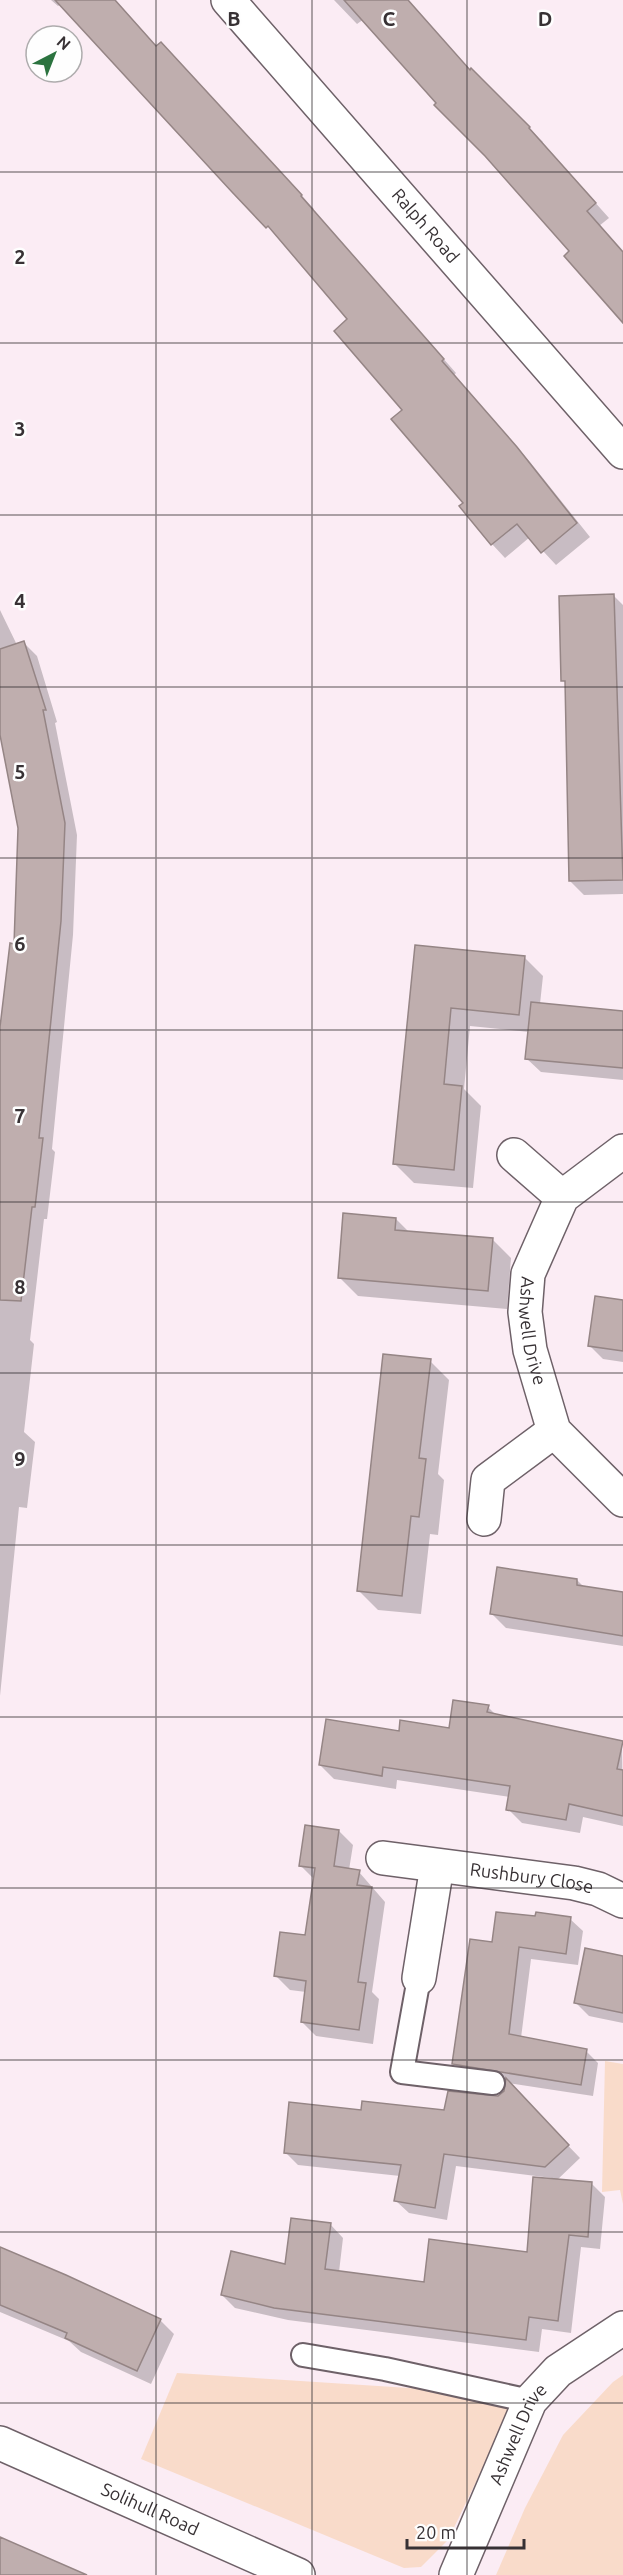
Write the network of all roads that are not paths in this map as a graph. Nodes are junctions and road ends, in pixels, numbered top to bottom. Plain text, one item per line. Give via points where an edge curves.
1 (228, 0) edge
2 (623, 452) edge
3 (623, 1151) edge
4 (514, 1155) dead end
5 (562, 1197) junction
6 (554, 1431) junction
7 (623, 1500) edge
8 (484, 1519) dead end
9 (383, 1858) dead end
10 (437, 1866) junction
11 (623, 1901) edge
12 (419, 1978) joint
13 (493, 2083) dead end
14 (623, 2328) edge
15 (303, 2355) dead end
16 (530, 2401) junction
17 (0, 2443) edge
18 (298, 2575) edge
19 (456, 2575) edge

1 - 2 street, Ralph Road
3 - 5 street, Ashwell Drive
4 - 5 street
5 - 6 street, Ashwell Drive via 528,1274 525,1312 530,1350
6 - 7 street, Ashwell Drive
6 - 8 street via 488,1480
9 - 10 street, Rushbury Close
10 - 11 street, Rushbury Close via 574,1883
10 - 12 street
12 - 13 lane via 402,2072
14 - 16 street, Ashwell Drive via 558,2371
15 - 16 lane
16 - 19 street, Ashwell Drive
17 - 18 street, Solihull Road

